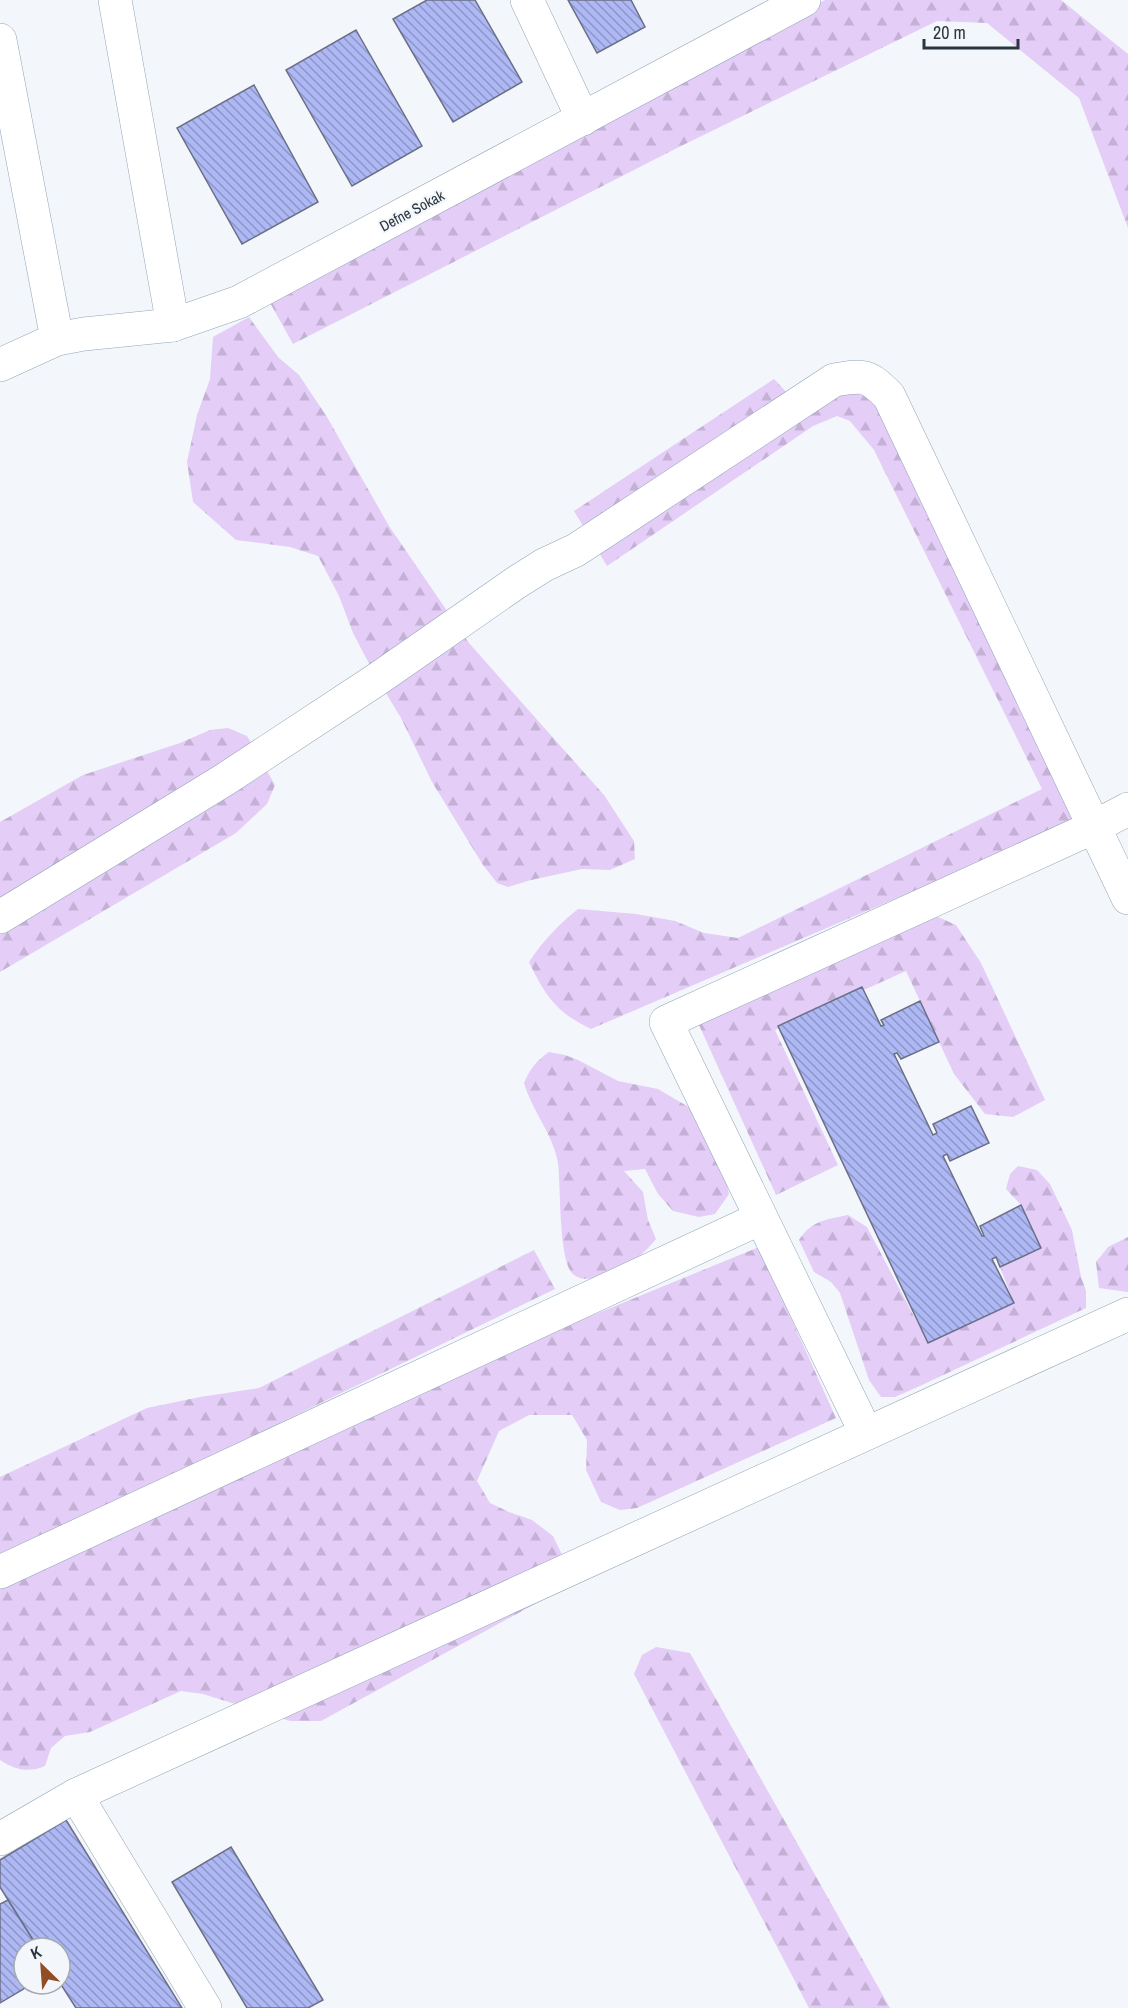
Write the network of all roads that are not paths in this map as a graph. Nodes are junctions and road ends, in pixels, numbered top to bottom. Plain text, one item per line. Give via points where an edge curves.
1 (115, 0) edge
2 (527, 0) edge
3 (804, 0) edge
4 (0, 40) edge
5 (583, 119) junction
6 (173, 325) junction
7 (57, 339) junction
8 (0, 365) edge
9 (1128, 809) edge
10 (1094, 827) junction
11 (1128, 898) edge
12 (0, 917) edge
13 (761, 1218) junction
14 (1128, 1314) edge
15 (866, 1433) junction
16 (0, 1572) edge
17 (76, 1795) junction
18 (0, 1839) edge
19 (205, 2008) edge

1 - 6 street
2 - 5 street
3 - 5 street, Defne Sokak
4 - 7 street
5 - 6 street, Defne Sokak via 239,302
6 - 7 street, Defne Sokak
7 - 8 street, Defne Sokak
9 - 10 street
10 - 11 street
10 - 12 street via 889,396 874,382 860,376 834,380 576,550 517,582 224,780
10 - 13 street via 666,1022
13 - 15 street
13 - 16 street
14 - 15 street
15 - 17 street
17 - 18 street
17 - 19 street

